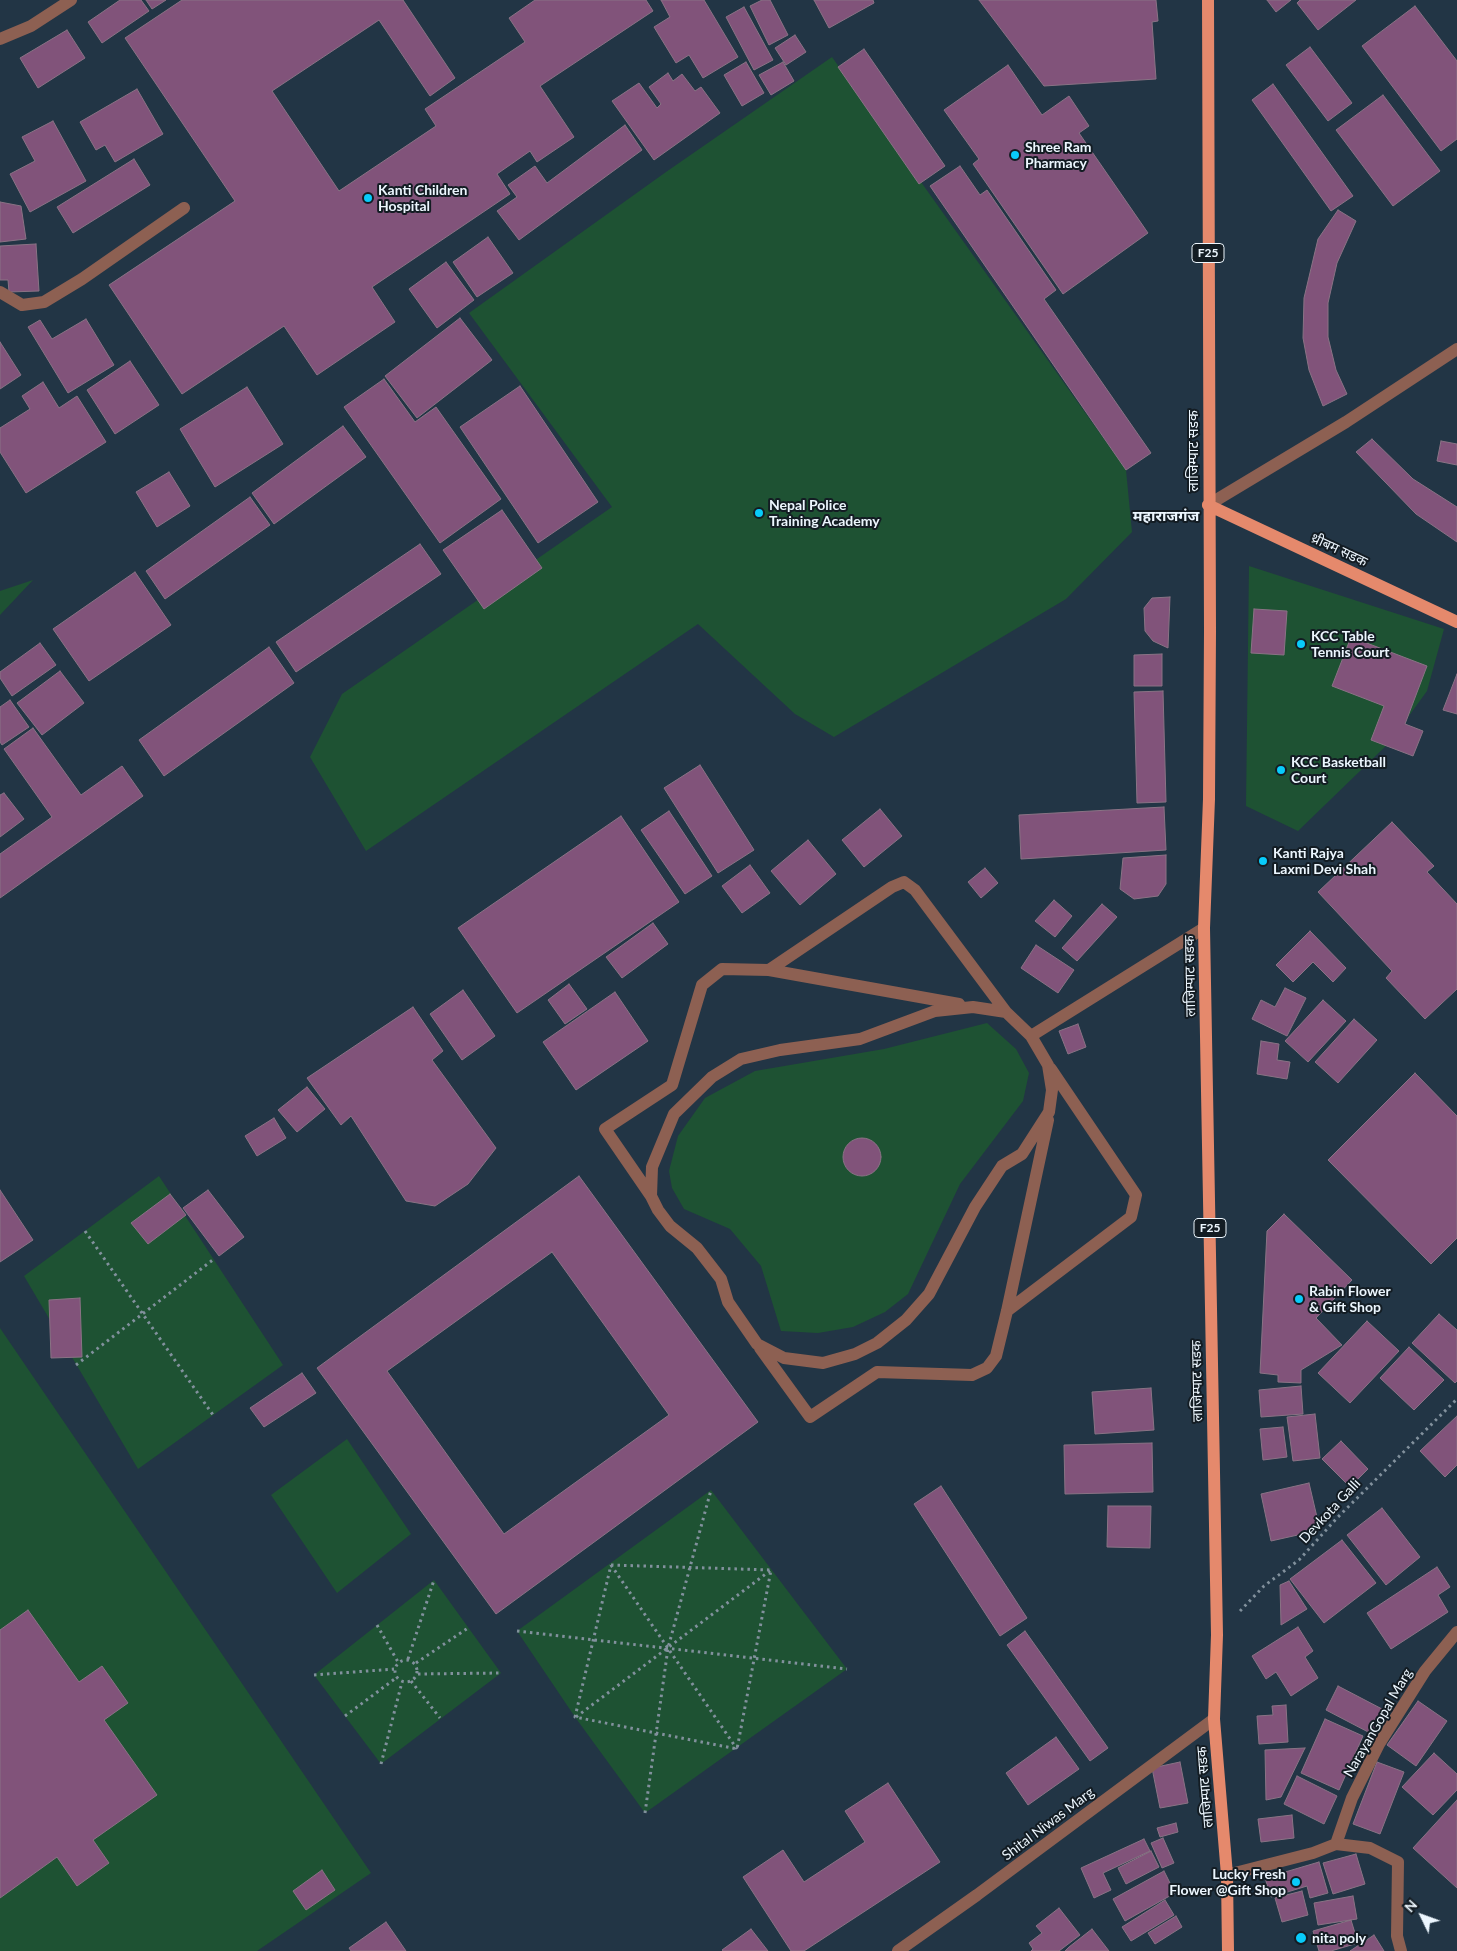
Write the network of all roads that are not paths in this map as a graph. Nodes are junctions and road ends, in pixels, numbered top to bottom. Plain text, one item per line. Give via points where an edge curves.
1 (71, 0) edge
2 (1208, 0) edge
3 (0, 39) edge
4 (184, 208) dead end
5 (0, 292) edge
6 (1457, 349) edge
7 (1208, 505) junction
8 (1457, 622) edge
9 (1204, 928) junction
10 (769, 970) junction
11 (973, 1007) junction
12 (1006, 1012) junction
13 (1031, 1036) junction
14 (1048, 1064) junction
15 (1049, 1112) junction
16 (651, 1196) junction
17 (1007, 1311) junction
18 (757, 1344) junction
19 (1457, 1632) edge
20 (1214, 1719) junction
21 (1336, 1844) junction
22 (1227, 1875) junction
23 (898, 1951) edge
24 (1228, 1951) edge
25 (1401, 1951) edge

1 - 3 street via 31,26
2 - 7 main road, लाजिम्पाट सडक / F25
4 - 5 street via 44,302 22,305
6 - 7 street via 1346,422
7 - 8 main road, थ्रीबम सडक
7 - 9 main road, लाजिम्पाट सडक / F25 via 1209,780
9 - 13 street
9 - 20 main road, लाजिम्पाट सडक / F25 via 1217,1635
10 - 11 street
10 - 12 street via 904,882 915,890
10 - 16 street via 722,969 702,985 672,1085 605,1129
11 - 12 street
11 - 16 street via 935,1011 860,1038 741,1059 712,1077 674,1114 652,1167
12 - 13 street
13 - 14 street
14 - 15 street via 1052,1090
14 - 17 street via 1136,1195 1131,1217
15 - 17 street
15 - 18 street via 1022,1154 1002,1166 975,1207 929,1294 906,1320 877,1343 855,1354 823,1363 784,1358
16 - 18 street via 670,1226 697,1248 721,1279 728,1302
17 - 18 street via 996,1356 987,1368 972,1374 876,1372 810,1417
19 - 21 street, NarayanGopal Marg via 1425,1671 1379,1744 1352,1798
20 - 22 main road, लाजिम्पाट सडक / F25
20 - 23 street, Shital Niwas Marg
21 - 22 street
21 - 25 street via 1370,1848 1398,1862 1397,1936
22 - 24 main road, लाजिम्पाट सडक / F25

